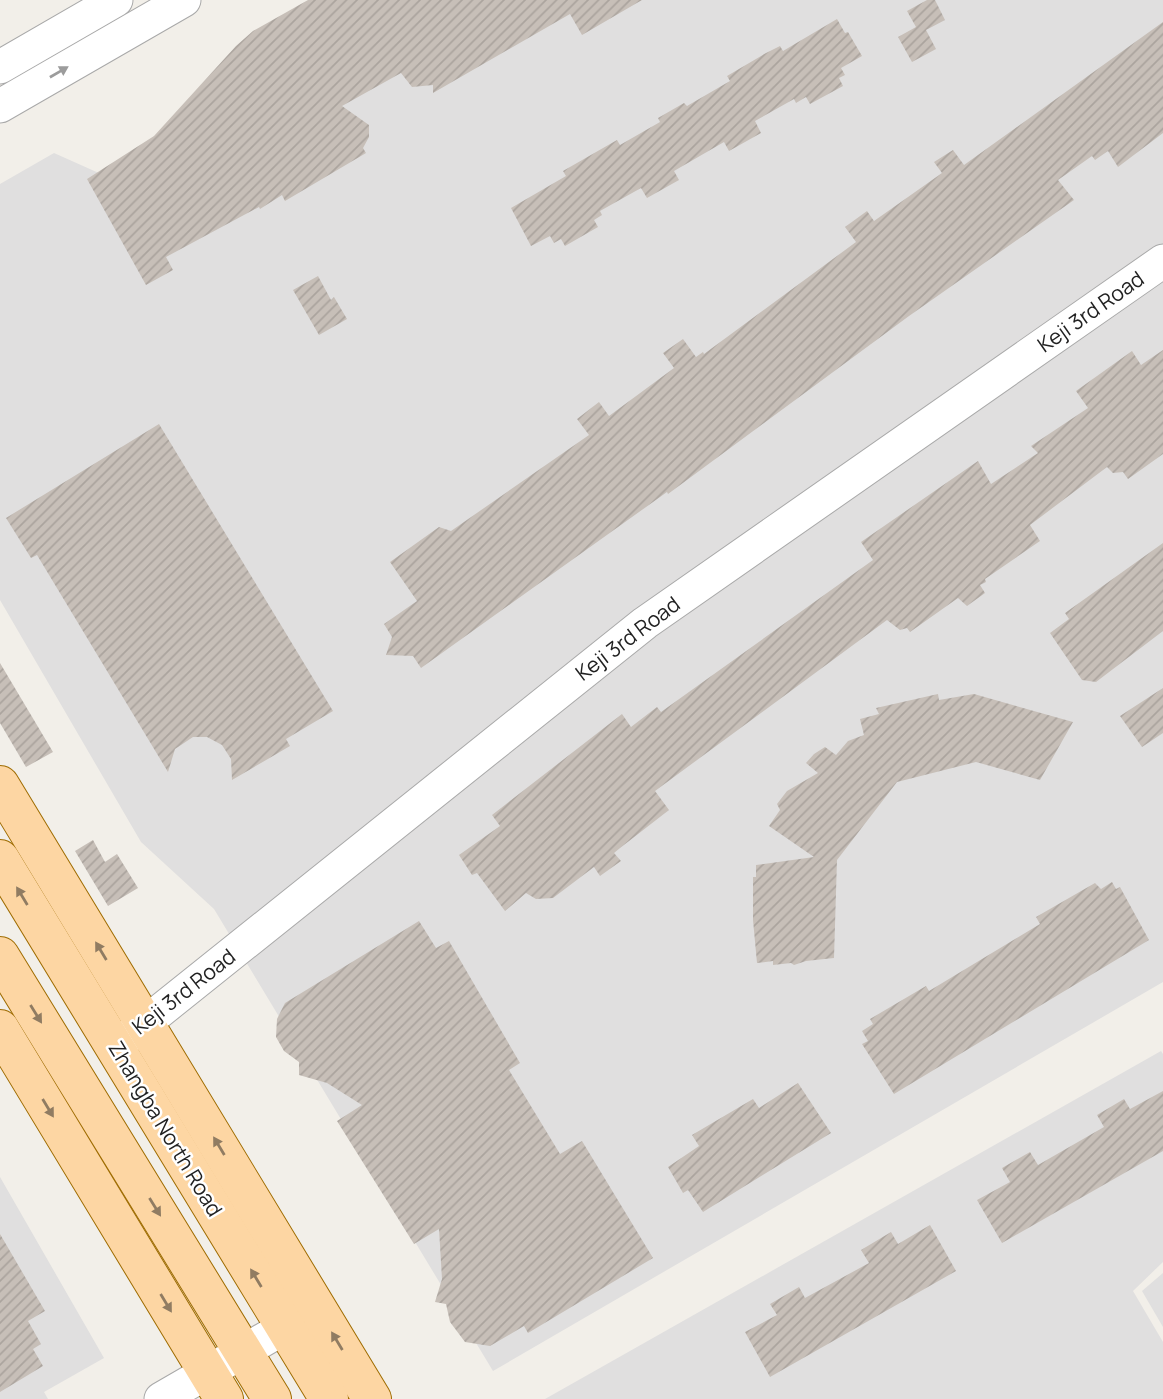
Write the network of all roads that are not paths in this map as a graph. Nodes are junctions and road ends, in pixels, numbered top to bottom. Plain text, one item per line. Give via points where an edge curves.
1 (116, 0) edge
2 (184, 0) edge
3 (0, 67) edge
4 (0, 106) edge
5 (1163, 261) edge
6 (0, 785) edge
7 (0, 859) edge
8 (0, 956) edge
9 (144, 1023) junction
10 (0, 1029) edge
11 (115, 1047) junction
12 (302, 1318) junction
13 (244, 1352) junction
14 (216, 1386) edge
15 (162, 1399) edge
16 (272, 1399) edge
17 (329, 1399) edge
18 (372, 1399) edge

1 - 3 street
4 -> 2 street
5 - 9 street, Keji 3rd Road via 645,623
9 -> 6 main road
11 -> 7 main road, Zhangba North Road
8 -> 13 main road
9 - 11 street, Keji 3rd Road
12 -> 9 main road
10 -> 14 main road
12 -> 11 main road, Zhangba North Road
12 - 13 street
12 - 17 main road, Zhangba North Road
18 -> 12 main road
13 - 14 street
13 - 16 main road
14 - 15 street

